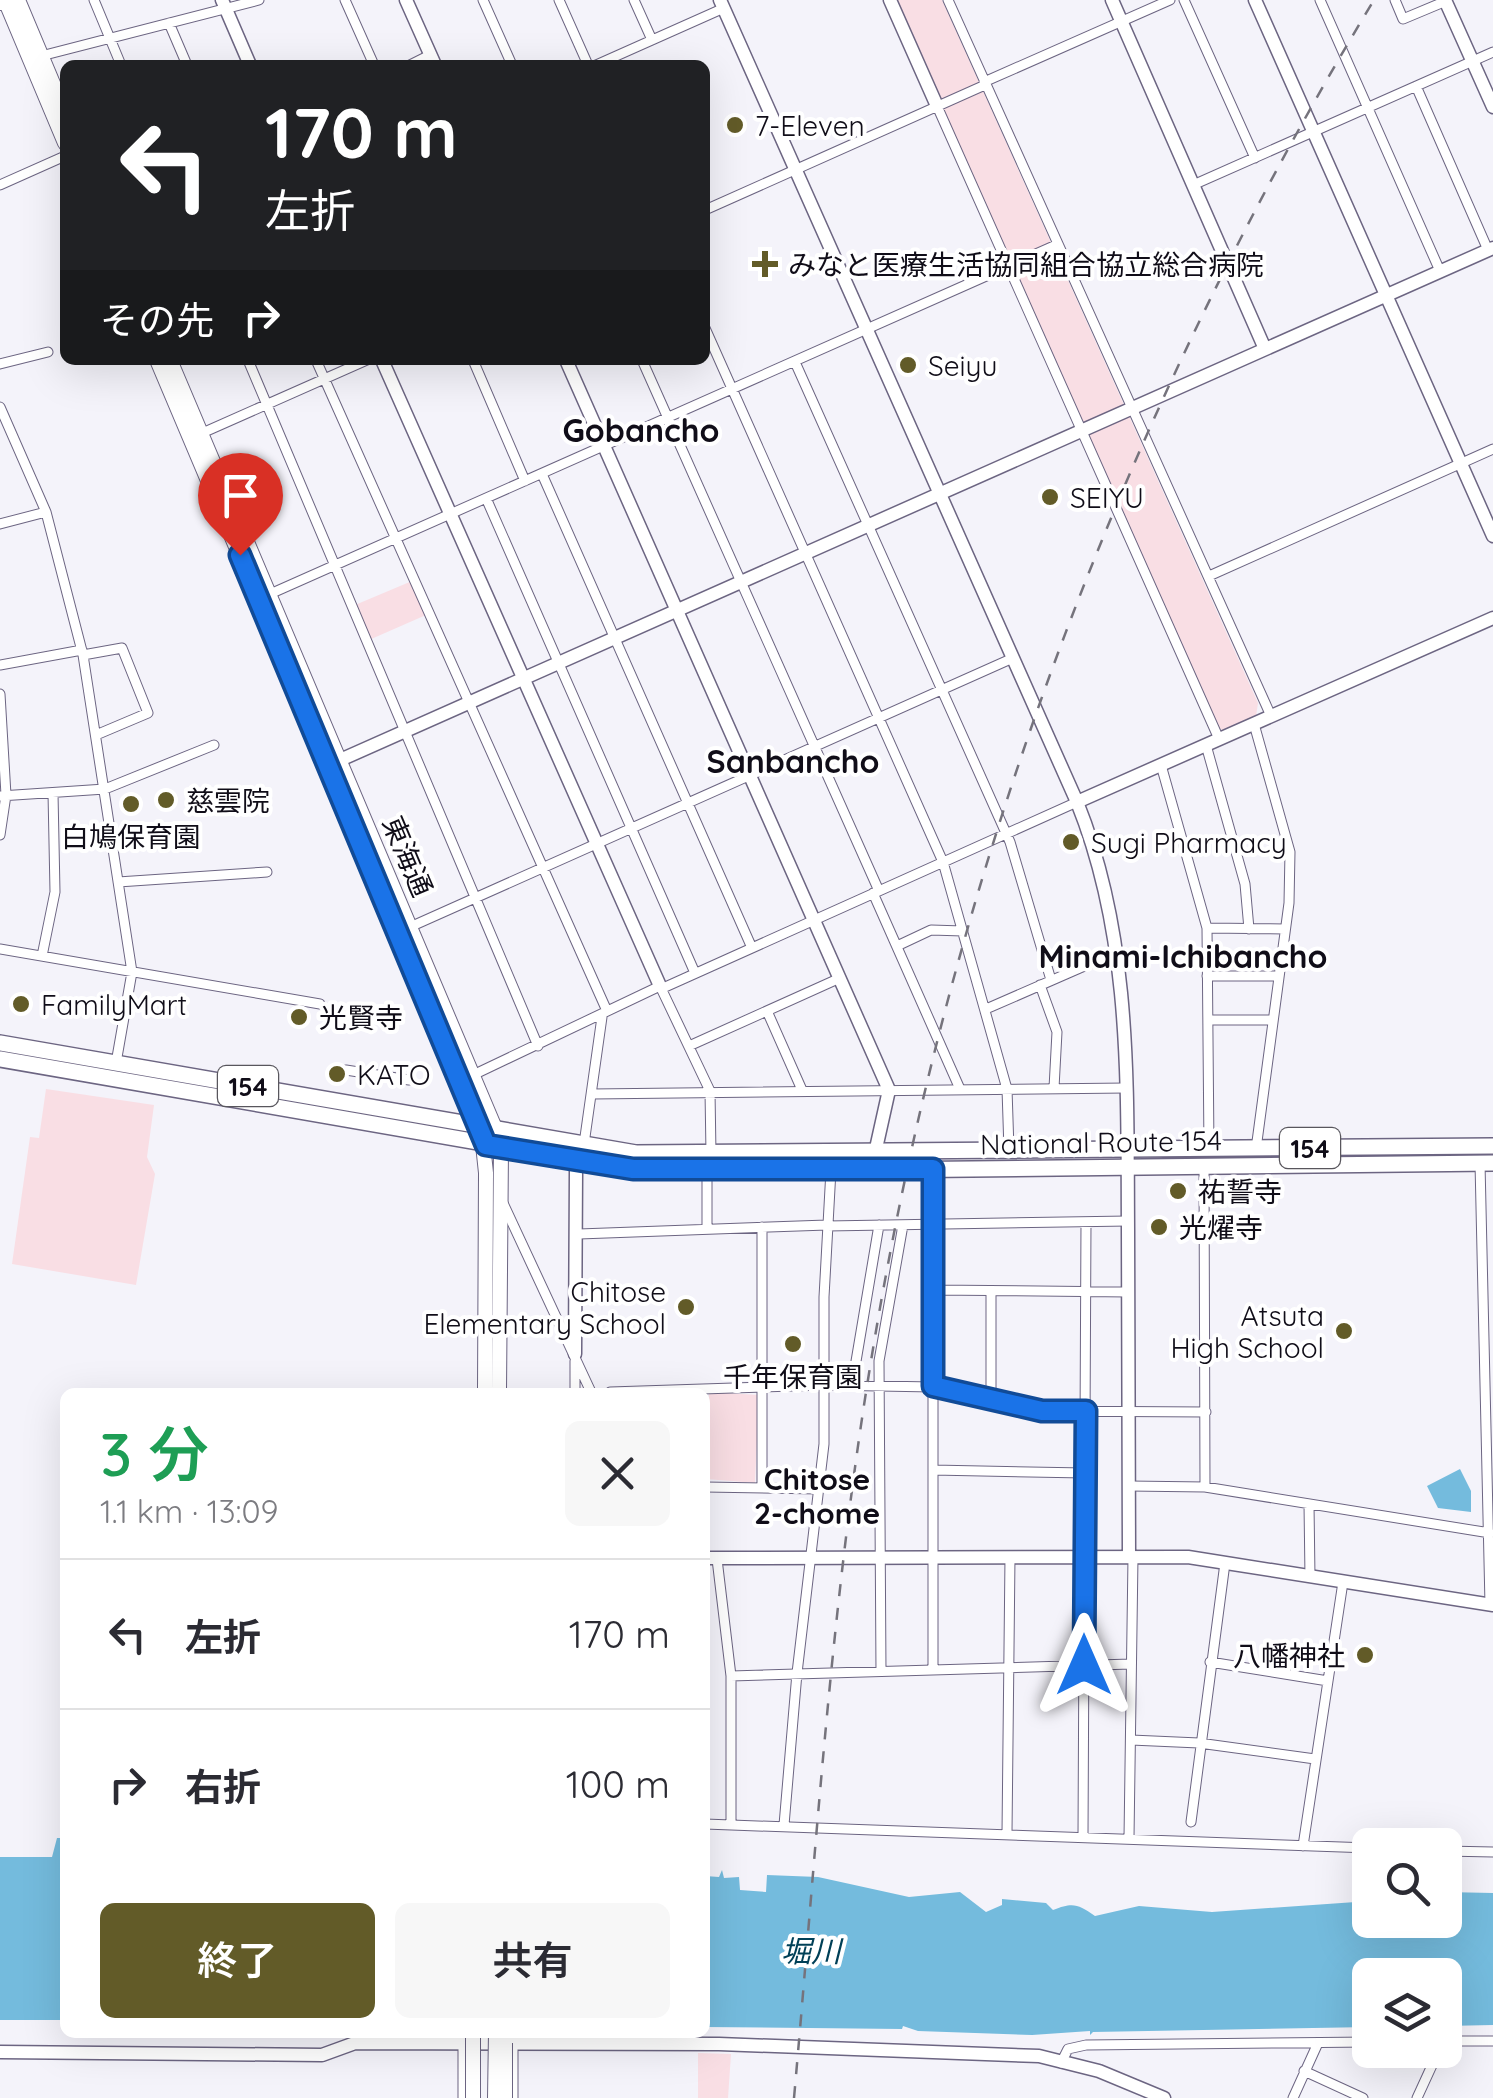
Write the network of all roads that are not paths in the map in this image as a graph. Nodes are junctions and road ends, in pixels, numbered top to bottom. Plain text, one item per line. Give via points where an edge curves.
1 (94, 0) edge
2 (259, 0) edge
3 (344, 0) edge
4 (406, 0) edge
5 (483, 0) edge
6 (559, 0) edge
7 (634, 0) edge
8 (890, 0) edge
9 (948, 0) edge
10 (1112, 0) edge
11 (1170, 0) edge
12 (1184, 0) edge
13 (1255, 0) edge
14 (1320, 0) edge
15 (1394, 0) edge
16 (1446, 0) edge
17 (7, 1) edge
18 (224, 4) edge
19 (722, 4) edge
20 (1121, 22) junction
21 (168, 23) junction
22 (110, 38) junction
23 (652, 40) junction
24 (1493, 52) edge
25 (41, 56) junction
26 (119, 60) edge
27 (185, 60) edge
28 (248, 60) edge
29 (372, 60) edge
30 (432, 60) edge
31 (510, 60) edge
32 (586, 60) edge
33 (607, 60) edge
34 (1472, 61) junction
35 (985, 84) junction
36 (1416, 86) junction
37 (60, 100) edge
38 (937, 106) junction
39 (1368, 107) junction
40 (1493, 107) edge
41 (60, 131) edge
42 (1314, 132) junction
43 (60, 158) edge
44 (1255, 158) junction
45 (796, 169) junction
46 (0, 185) edge
47 (1193, 185) junction
48 (710, 208) edge
49 (1056, 245) junction
50 (1491, 249) edge
51 (1008, 267) junction
52 (1440, 271) junction
53 (1387, 295) junction
54 (867, 330) junction
55 (710, 339) edge
56 (1265, 349) junction
57 (48, 352) dead end
58 (795, 362) junction
59 (0, 364) edge
60 (160, 365) edge
61 (172, 365) edge
62 (250, 365) edge
63 (318, 365) edge
64 (356, 365) edge
65 (384, 365) edge
66 (475, 365) edge
67 (568, 365) edge
68 (644, 365) edge
69 (325, 379) junction
70 (732, 389) junction
71 (266, 404) junction
72 (0, 407) edge
73 (1129, 409) junction
74 (668, 418) junction
75 (5, 430) edge
76 (1081, 430) junction
77 (196, 436) junction
78 (604, 446) junction
79 (1493, 449) edge
80 (1461, 464) junction
81 (542, 474) junction
82 (526, 481) junction
83 (940, 493) junction
84 (486, 498) junction
85 (46, 512) junction
86 (450, 514) junction
87 (0, 524) edge
88 (868, 525) junction
89 (1493, 536) edge
90 (396, 538) junction
91 (804, 553) junction
92 (334, 566) junction
93 (1209, 576) junction
94 (740, 582) junction
95 (270, 594) junction
96 (676, 610) junction
97 (1493, 618) edge
98 (614, 638) junction
99 (82, 652) junction
100 (1014, 658) junction
101 (558, 662) junction
102 (0, 665) edge
103 (523, 678) junction
104 (942, 690) junction
105 (0, 694) edge
106 (470, 702) junction
107 (1271, 716) junction
108 (878, 718) junction
109 (1254, 724) junction
110 (404, 732) junction
111 (96, 735) junction
112 (1212, 742) junction
113 (214, 745) dead end
114 (814, 747) junction
115 (334, 762) junction
116 (1160, 765) junction
117 (750, 776) junction
118 (105, 789) junction
119 (53, 792) junction
120 (3, 796) edge
121 (1077, 802) junction
122 (687, 804) junction
123 (632, 828) junction
124 (1006, 834) junction
125 (0, 835) edge
126 (597, 844) junction
127 (943, 862) junction
128 (543, 868) junction
129 (267, 872) dead end
130 (118, 882) junction
131 (876, 892) junction
132 (475, 898) junction
133 (814, 920) junction
134 (410, 926) junction
135 (1207, 928) junction
136 (1249, 928) junction
137 (1286, 929) junction
138 (963, 932) junction
139 (897, 946) junction
140 (752, 948) junction
141 (0, 949) edge
142 (1118, 950) junction
143 (42, 956) junction
144 (132, 972) junction
145 (695, 973) junction
146 (1207, 976) junction
147 (1279, 976) junction
148 (840, 978) junction
149 (1052, 980) junction
150 (1040, 985) junction
151 (662, 987) junction
152 (320, 1004) dead end
153 (986, 1009) junction
154 (767, 1011) junction
155 (604, 1014) junction
156 (1208, 1020) junction
157 (1273, 1020) junction
158 (0, 1043) edge
159 (538, 1046) junction
160 (690, 1046) junction
161 (0, 1059) edge
162 (116, 1063) junction
163 (346, 1070) dead end
164 (473, 1075) junction
165 (408, 1080) dead end
166 (1054, 1088) junction
167 (1126, 1088) junction
168 (1008, 1089) junction
169 (710, 1090) junction
170 (802, 1090) junction
171 (889, 1090) junction
172 (960, 1090) junction
173 (592, 1094) junction
174 (488, 1127) junction
175 (493, 1146) junction
176 (1493, 1146) edge
177 (1256, 1149) junction
178 (1127, 1150) junction
179 (583, 1152) junction
180 (1009, 1152) junction
181 (875, 1153) junction
182 (711, 1154) junction
183 (1206, 1157) junction
184 (1486, 1163) edge
185 (1127, 1168) junction
186 (933, 1169) junction
187 (831, 1170) junction
188 (708, 1172) junction
189 (499, 1196) junction
190 (1128, 1221) junction
191 (1086, 1222) junction
192 (934, 1224) junction
193 (878, 1225) junction
194 (903, 1225) junction
195 (827, 1226) junction
196 (762, 1227) junction
197 (707, 1229) junction
198 (578, 1234) junction
199 (933, 1290) junction
200 (991, 1291) junction
201 (1086, 1292) junction
202 (1128, 1292) junction
203 (575, 1354) junction
204 (1489, 1359) edge
205 (824, 1385) junction
206 (852, 1385) junction
207 (878, 1385) junction
208 (762, 1386) junction
209 (933, 1386) junction
210 (485, 1388) edge
211 (499, 1388) edge
212 (576, 1388) edge
213 (589, 1388) edge
214 (710, 1389) edge
215 (991, 1398) junction
216 (1086, 1411) junction
217 (1128, 1411) junction
218 (1206, 1412) junction
219 (933, 1470) junction
220 (1085, 1473) junction
221 (1490, 1480) edge
222 (1129, 1486) junction
223 (710, 1487) edge
224 (1205, 1487) junction
225 (762, 1488) junction
226 (818, 1489) junction
227 (1309, 1504) junction
228 (1491, 1533) edge
229 (880, 1557) junction
230 (933, 1557) junction
231 (1010, 1557) junction
232 (1084, 1557) junction
233 (1131, 1557) junction
234 (711, 1558) edge
235 (810, 1558) junction
236 (1225, 1563) junction
237 (1310, 1576) junction
238 (1343, 1582) junction
239 (1491, 1605) edge
240 (1210, 1662) junction
241 (1131, 1664) junction
242 (1084, 1665) junction
243 (1008, 1666) junction
244 (933, 1669) junction
245 (881, 1670) junction
246 (796, 1673) junction
247 (731, 1676) junction
248 (1328, 1681) junction
249 (1131, 1740) junction
250 (1198, 1743) junction
251 (1315, 1759) junction
252 (1191, 1822) dead end
253 (710, 1824) edge
254 (731, 1824) junction
255 (784, 1825) junction
256 (1006, 1832) junction
257 (1083, 1836) junction
258 (1129, 1838) junction
259 (1303, 1846) junction
260 (1352, 1847) edge
261 (1462, 1851) edge
262 (1493, 1852) edge
263 (468, 2038) edge
264 (482, 2038) edge
265 (496, 2038) edge
266 (509, 2038) edge
267 (1462, 2041) edge
268 (1493, 2041) edge
269 (1352, 2042) edge
270 (1318, 2043) junction
271 (0, 2052) edge
272 (1061, 2063) junction
273 (1431, 2068) edge
274 (1304, 2071) junction
275 (463, 2098) edge
276 (473, 2098) edge
277 (482, 2098) edge
278 (496, 2098) edge
279 (505, 2098) edge
280 (513, 2098) edge
281 (1164, 2098) edge
282 (1292, 2098) edge
283 (1363, 2098) edge
284 (1418, 2098) edge

1 - 22 street
2 - 18 street
3 - 29 street
4 - 30 street
5 - 31 street
6 - 32 street
7 - 23 street
8 - 38 street
9 - 35 street
10 - 20 street
11 - 20 street
12 - 44 street
13 - 42 street
14 - 39 street
15 - 16 street via 1403,20
16 - 34 street
17 - 25 main road
17 - 41 main road
18 - 21 street
18 - 28 street
19 - 23 street
19 - 45 street
20 - 35 street
20 - 47 street
21 - 22 street
21 - 27 street
22 - 25 street
22 - 26 street
23 - 33 street
24 - 34 street
25 - 37 main road
34 - 36 street
34 - 40 street
35 - 38 street
35 - 49 street
36 - 39 street
36 - 50 street
38 - 45 street
38 - 51 street
39 - 42 street
39 - 52 street
42 - 44 street
42 - 53 street
43 - 46 street
44 - 47 street
45 - 48 street
45 - 54 street
47 - 56 street
49 - 51 street
49 - 73 street
50 - 52 street
51 - 54 street
51 - 76 street
52 - 53 street
53 - 56 street
53 - 80 street
54 - 58 street
54 - 83 street
55 - 70 street
56 - 73 street
57 - 59 street
58 - 70 street
58 - 88 street
60 - 77 main road, 東海通
61 - 77 main road, 東海通
62 - 71 street
63 - 69 street
64 - 69 street
65 - 86 street
66 - 82 street
67 - 78 street
68 - 74 street
69 - 71 street
69 - 90 street
70 - 74 street
70 - 91 street
71 - 77 street
71 - 92 street
72 - 75 street
73 - 76 street
73 - 93 street
74 - 78 street
74 - 94 street
75 - 85 street
76 - 83 street
76 - 112 street
77 - 95 main road, 東海通
77 - 115 main road, 東海通
78 - 81 street
78 - 96 street
79 - 80 street
80 - 89 street
80 - 93 street
81 - 82 street
81 - 98 street
82 - 84 street
83 - 88 street
83 - 100 street
84 - 86 street
84 - 101 street
85 - 87 street
85 - 99 street
86 - 90 street
86 - 103 street
88 - 91 street
88 - 104 street
90 - 92 street
90 - 106 street
91 - 94 street
91 - 108 street
92 - 95 street
92 - 110 street
93 - 107 street
94 - 96 street
94 - 114 street
95 - 115 main road, 東海通
96 - 98 street
96 - 117 street
97 - 107 street
98 - 101 street
98 - 122 street
99 - 102 street
99 - 111 street
99 - 111 street via 122,648 148,713
100 - 104 street
100 - 121 street
101 - 103 street
101 - 123 street
103 - 106 street
103 - 126 street
104 - 108 street
104 - 124 street
105 - 120 street
106 - 110 street
106 - 128 street
107 - 109 street
108 - 114 street
108 - 127 street
109 - 112 street
109 - 137 street via 1290,852
110 - 115 street
110 - 132 street
111 - 118 street
112 - 116 street
112 - 136 street
113 - 118 street
114 - 117 street
114 - 131 street
115 - 134 main road, 東海通
115 - 174 main road, 東海通
116 - 121 street
116 - 135 street
117 - 122 street
117 - 133 street
118 - 119 street
118 - 130 street
119 - 120 street
119 - 143 street via 55,892
120 - 125 street
121 - 124 street
121 - 142 street via 1103,873
122 - 123 street
122 - 140 street
123 - 126 street
123 - 145 street
124 - 127 street
124 - 149 street
126 - 128 street
126 - 151 street
127 - 131 street
127 - 138 street
128 - 132 street
128 - 155 street
129 - 130 street
130 - 144 street
131 - 133 street
131 - 139 street
132 - 134 street
132 - 159 street
133 - 140 street
133 - 148 street
134 - 164 main road, 東海通
135 - 136 street
135 - 146 street
136 - 137 street
137 - 147 street
138 - 139 street via 932,930
138 - 153 street
139 - 172 street
140 - 145 street
141 - 143 street
142 - 149 street
142 - 167 street
143 - 144 street
144 - 152 street
144 - 162 street
145 - 151 street
146 - 147 street
146 - 156 street
147 - 157 street
148 - 154 street
148 - 171 street
149 - 150 street
150 - 153 street
150 - 166 street via 1057,1032
151 - 155 street
151 - 160 street
153 - 168 street
154 - 160 street
154 - 170 street
155 - 159 street
155 - 173 street
156 - 157 street
156 - 183 street
157 - 177 street
158 - 162 highway, National Route 154 / 154
159 - 164 street
160 - 169 street
161 - 175 highway, National Route 154 / 154
162 - 174 highway, National Route 154 / 154
163 - 165 street
164 - 174 main road, 東海通
166 - 167 street
166 - 168 street
167 - 178 street
168 - 172 street
168 - 180 street
169 - 170 street
169 - 173 street
169 - 182 street
170 - 171 street
171 - 172 street
171 - 181 street
173 - 179 street
174 - 175 main road, 東海通
174 - 179 highway, National Route 154 / 154
175 - 179 highway, National Route 154 / 154
175 - 189 main road, 東海通
175 - 210 main road, 東海通
176 - 177 highway, National Route 154 / 154
177 - 183 highway, National Route 154 / 154
178 - 180 highway, National Route 154 / 154
178 - 183 highway, National Route 154 / 154
178 - 185 street
179 - 182 highway, National Route 154 / 154
179 - 188 highway, National Route 154 / 154 via 633,1169
179 - 198 street via 576,1171
180 - 181 highway, National Route 154 / 154
181 - 182 highway, National Route 154 / 154
183 - 184 highway, National Route 154 / 154
183 - 185 highway, National Route 154 / 154
183 - 218 street
184 - 204 street
185 - 186 highway, National Route 154 / 154
185 - 190 street
186 - 187 highway, National Route 154 / 154
186 - 192 street
187 - 188 highway, National Route 154 / 154
187 - 195 street
188 - 197 street
189 - 203 street
189 - 211 main road, 東海通
190 - 191 street
190 - 202 street
191 - 192 street
191 - 201 street
192 - 194 street
192 - 199 street
193 - 194 street
193 - 195 street
193 - 206 street
194 - 207 street
195 - 196 street
195 - 205 street
196 - 197 street
196 - 208 street
197 - 198 street
198 - 203 street
199 - 200 street
199 - 209 street
200 - 201 street
200 - 215 street
201 - 202 street
201 - 216 street
202 - 217 street
203 - 212 street
203 - 213 street
204 - 221 street
205 - 206 street
205 - 208 street
205 - 226 street
206 - 207 street
207 - 209 street
207 - 229 street
208 - 214 street
208 - 225 street
209 - 215 street
209 - 219 street
215 - 216 street via 1042,1411
216 - 217 street
216 - 220 street
217 - 218 street
217 - 222 street
218 - 224 street
219 - 220 street
219 - 230 street
220 - 232 street
221 - 228 street
222 - 224 street
222 - 233 street
223 - 225 street
224 - 227 street
225 - 226 street
226 - 235 street
227 - 228 street
227 - 237 street
228 - 239 street
229 - 230 street
229 - 235 street
229 - 245 street
230 - 231 street
230 - 244 street
231 - 232 street
231 - 243 street
232 - 233 street
232 - 242 street
233 - 236 street
233 - 241 street
234 - 235 street
234 - 247 street
235 - 246 street
236 - 237 street
236 - 240 street
237 - 238 street
238 - 239 street
238 - 248 street
240 - 248 street
240 - 250 street
241 - 242 street
241 - 249 street
242 - 243 street
242 - 257 street
243 - 244 street
243 - 256 street
244 - 245 street
245 - 246 street
246 - 247 street
246 - 255 street
247 - 254 street
248 - 251 street
249 - 250 street
249 - 258 street
250 - 251 street
250 - 252 street
251 - 259 street
253 - 254 street
254 - 255 street
255 - 256 street
256 - 257 street
257 - 258 street
258 - 259 street
259 - 260 street
261 - 262 street
263 - 266 street
263 - 271 street via 356,2043 322,2055
263 - 275 street
263 - 276 main road, bridge
264 - 277 main road
265 - 278 main road, bridge
266 - 272 street via 1039,2056
266 - 279 main road, bridge
266 - 280 street
267 - 268 street
269 - 270 street
270 - 272 street via 1086,2045 1068,2050
270 - 274 street
272 - 281 street
273 - 284 street
274 - 282 street
274 - 283 street

